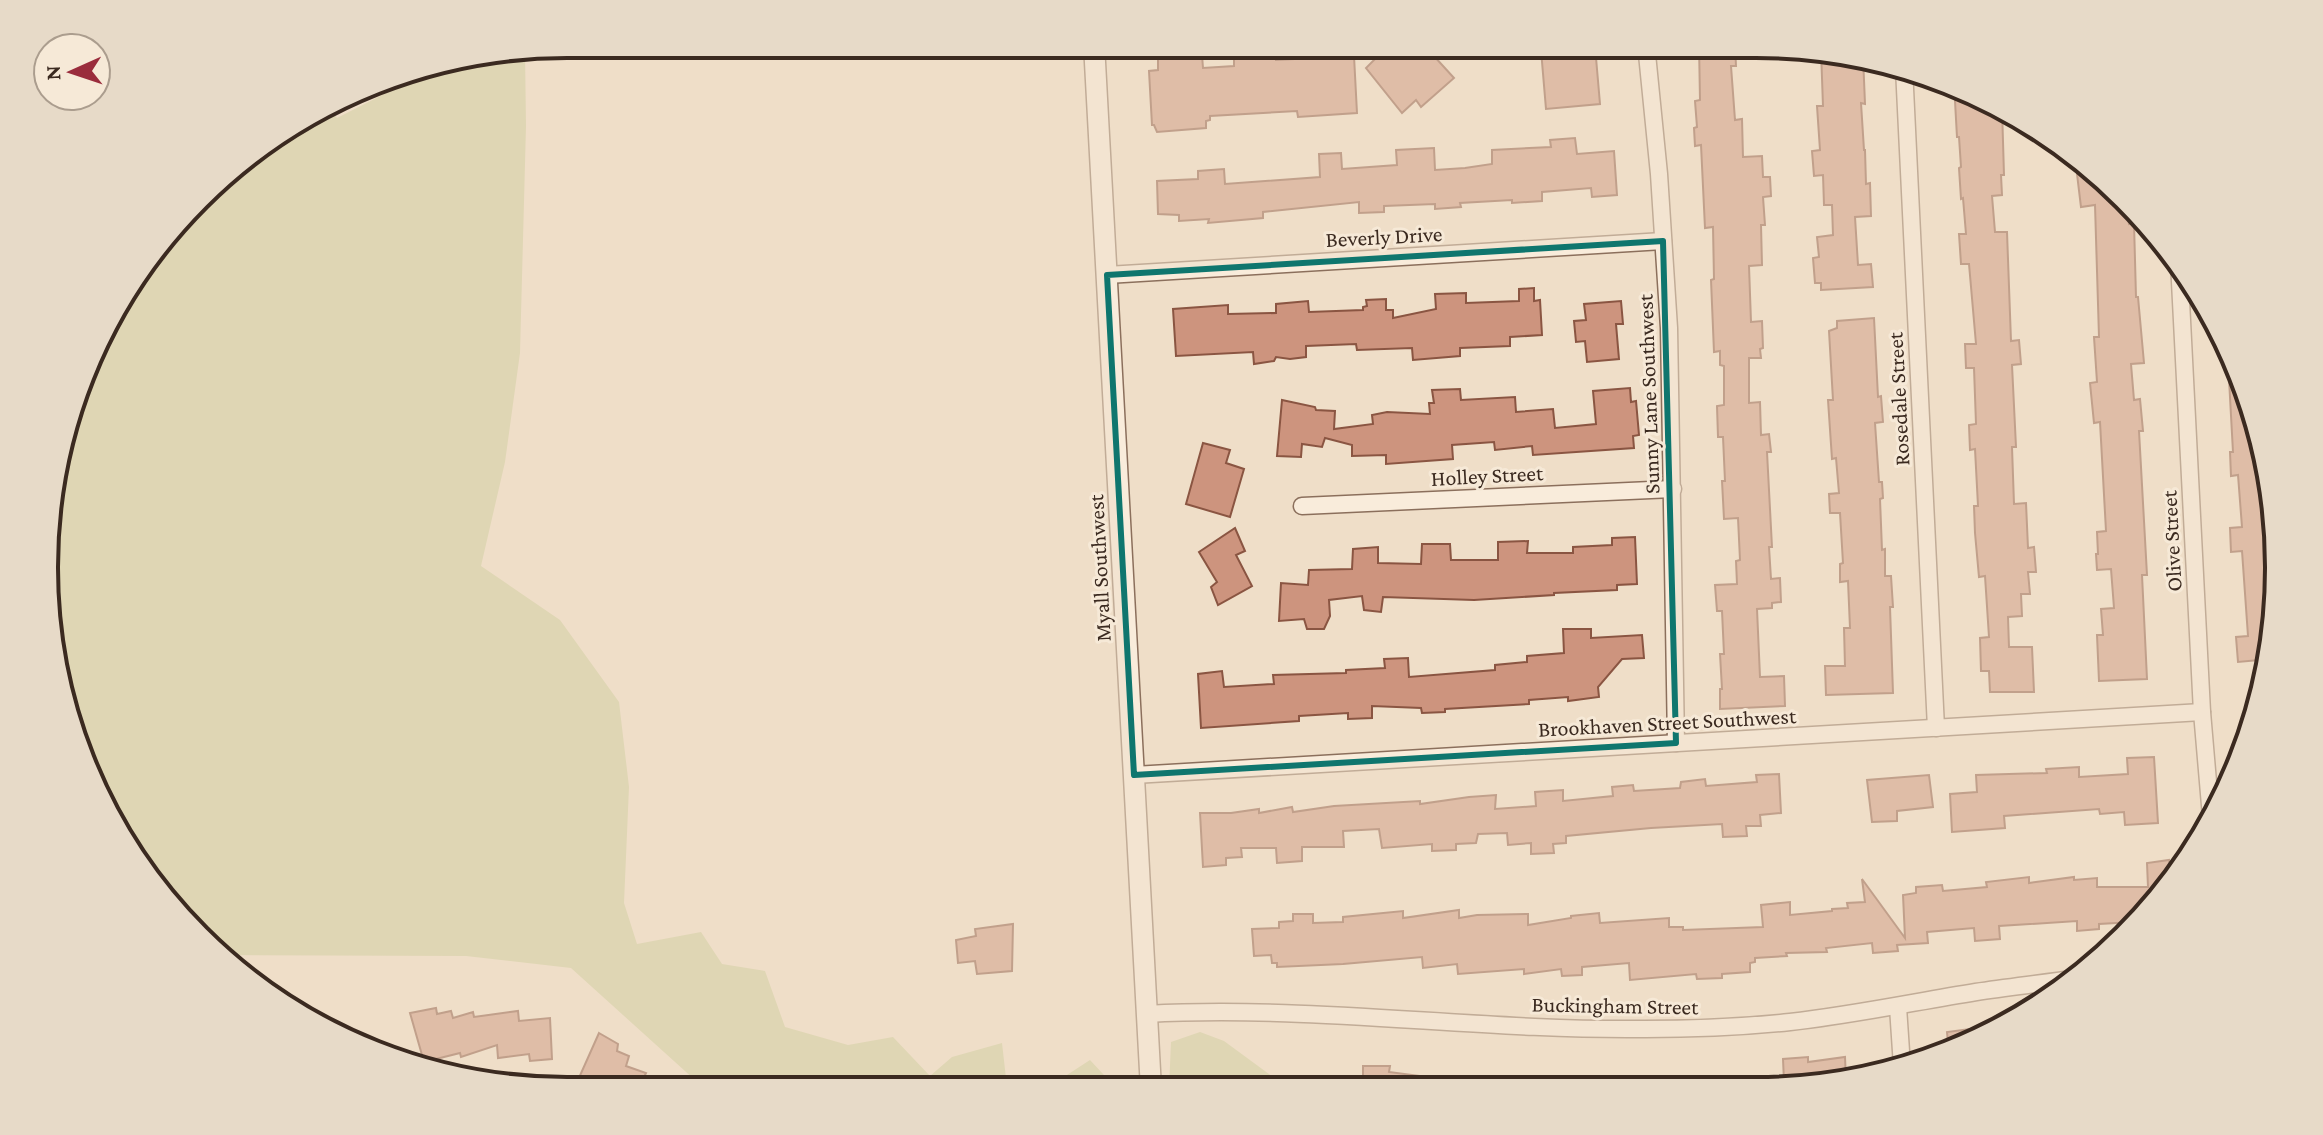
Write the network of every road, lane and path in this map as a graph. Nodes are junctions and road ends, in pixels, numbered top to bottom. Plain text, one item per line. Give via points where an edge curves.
1 (1095, 58) edge
2 (1647, 58) edge
3 (1905, 81) edge
4 (1663, 241) junction
5 (1107, 275) junction
6 (2180, 286) edge
7 (1673, 489) junction
8 (1302, 506) dead end
9 (2202, 712) junction
10 (1936, 728) junction
11 (1676, 743) junction
12 (1134, 775) junction
13 (2209, 798) edge
14 (2052, 982) edge
15 (1898, 1007) junction
16 (1147, 1014) junction
17 (1901, 1056) edge
18 (1150, 1077) edge

1 - 5 street, Myall Southwest
2 - 4 street, Sunny Lane Southwest
3 - 10 street, Rosedale Street
4 - 5 street, Beverly Drive
4 - 7 street, Sunny Lane Southwest
5 - 12 street, Myall Southwest
6 - 9 street, Olive Street
7 - 8 street, Holley Street
7 - 11 street, Sunny Lane Southwest
9 - 10 street, Brookhaven Street Southwest
9 - 13 street, Olive Street
10 - 11 street, Brookhaven Street Southwest
11 - 12 street, Brookhaven Street Southwest
12 - 16 street, Myall Southwest
14 - 15 street, Buckingham Street
15 - 16 street, Buckingham Street via 1721,1028 1644,1029
15 - 17 street
16 - 18 street, Myall Southwest

